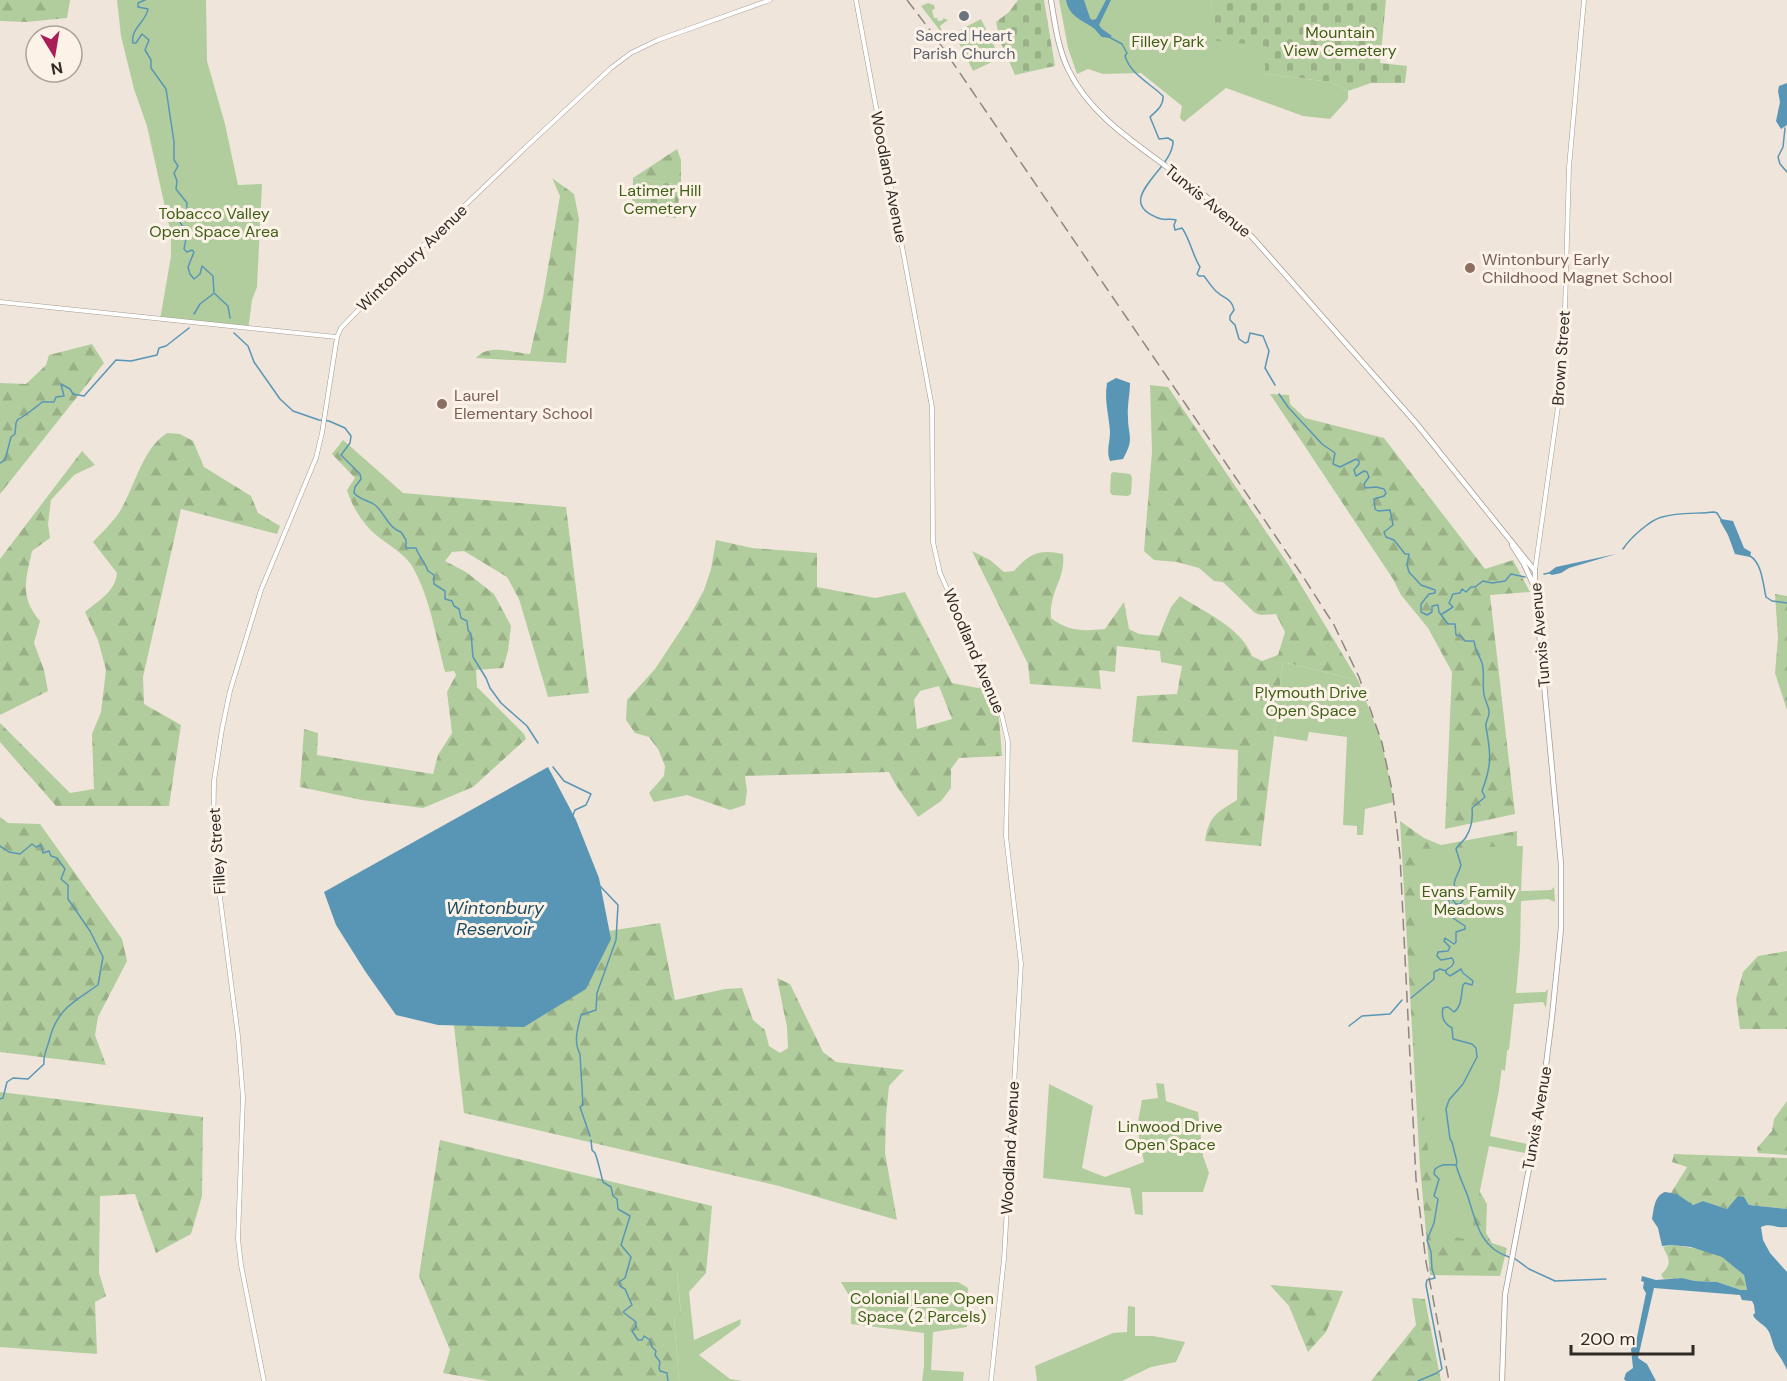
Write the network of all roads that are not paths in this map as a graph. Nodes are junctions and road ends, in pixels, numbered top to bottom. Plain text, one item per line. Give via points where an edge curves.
1 (770, 0) edge
2 (856, 0) edge
3 (1051, 0) edge
4 (1584, 0) edge
5 (0, 302) edge
6 (337, 337) junction
7 (1509, 537) junction
8 (1535, 571) junction
9 (1535, 588) junction
10 (264, 1381) edge
11 (991, 1381) edge
12 (1503, 1381) edge

1 - 6 street, Wintonbury Avenue via 658,40 611,68 389,278
2 - 11 street, Woodland Avenue via 932,407 936,558 1000,708 1008,742 1006,836 1021,964 1004,1249
3 - 7 main road, Tunxis Avenue via 1058,43 1069,71 1088,100 1253,238 1416,423
4 - 8 street, Brown Street via 1569,166 1562,362
5 - 6 street
6 - 10 street, Filley Street via 316,458 261,590 230,691 214,781 213,843 243,1097 238,1239
7 - 8 main road, Tunxis Avenue
7 - 9 main road
8 - 9 main road, Tunxis Avenue
9 - 12 main road, Tunxis Avenue via 1561,864 1561,917 1541,1105 1503,1313

